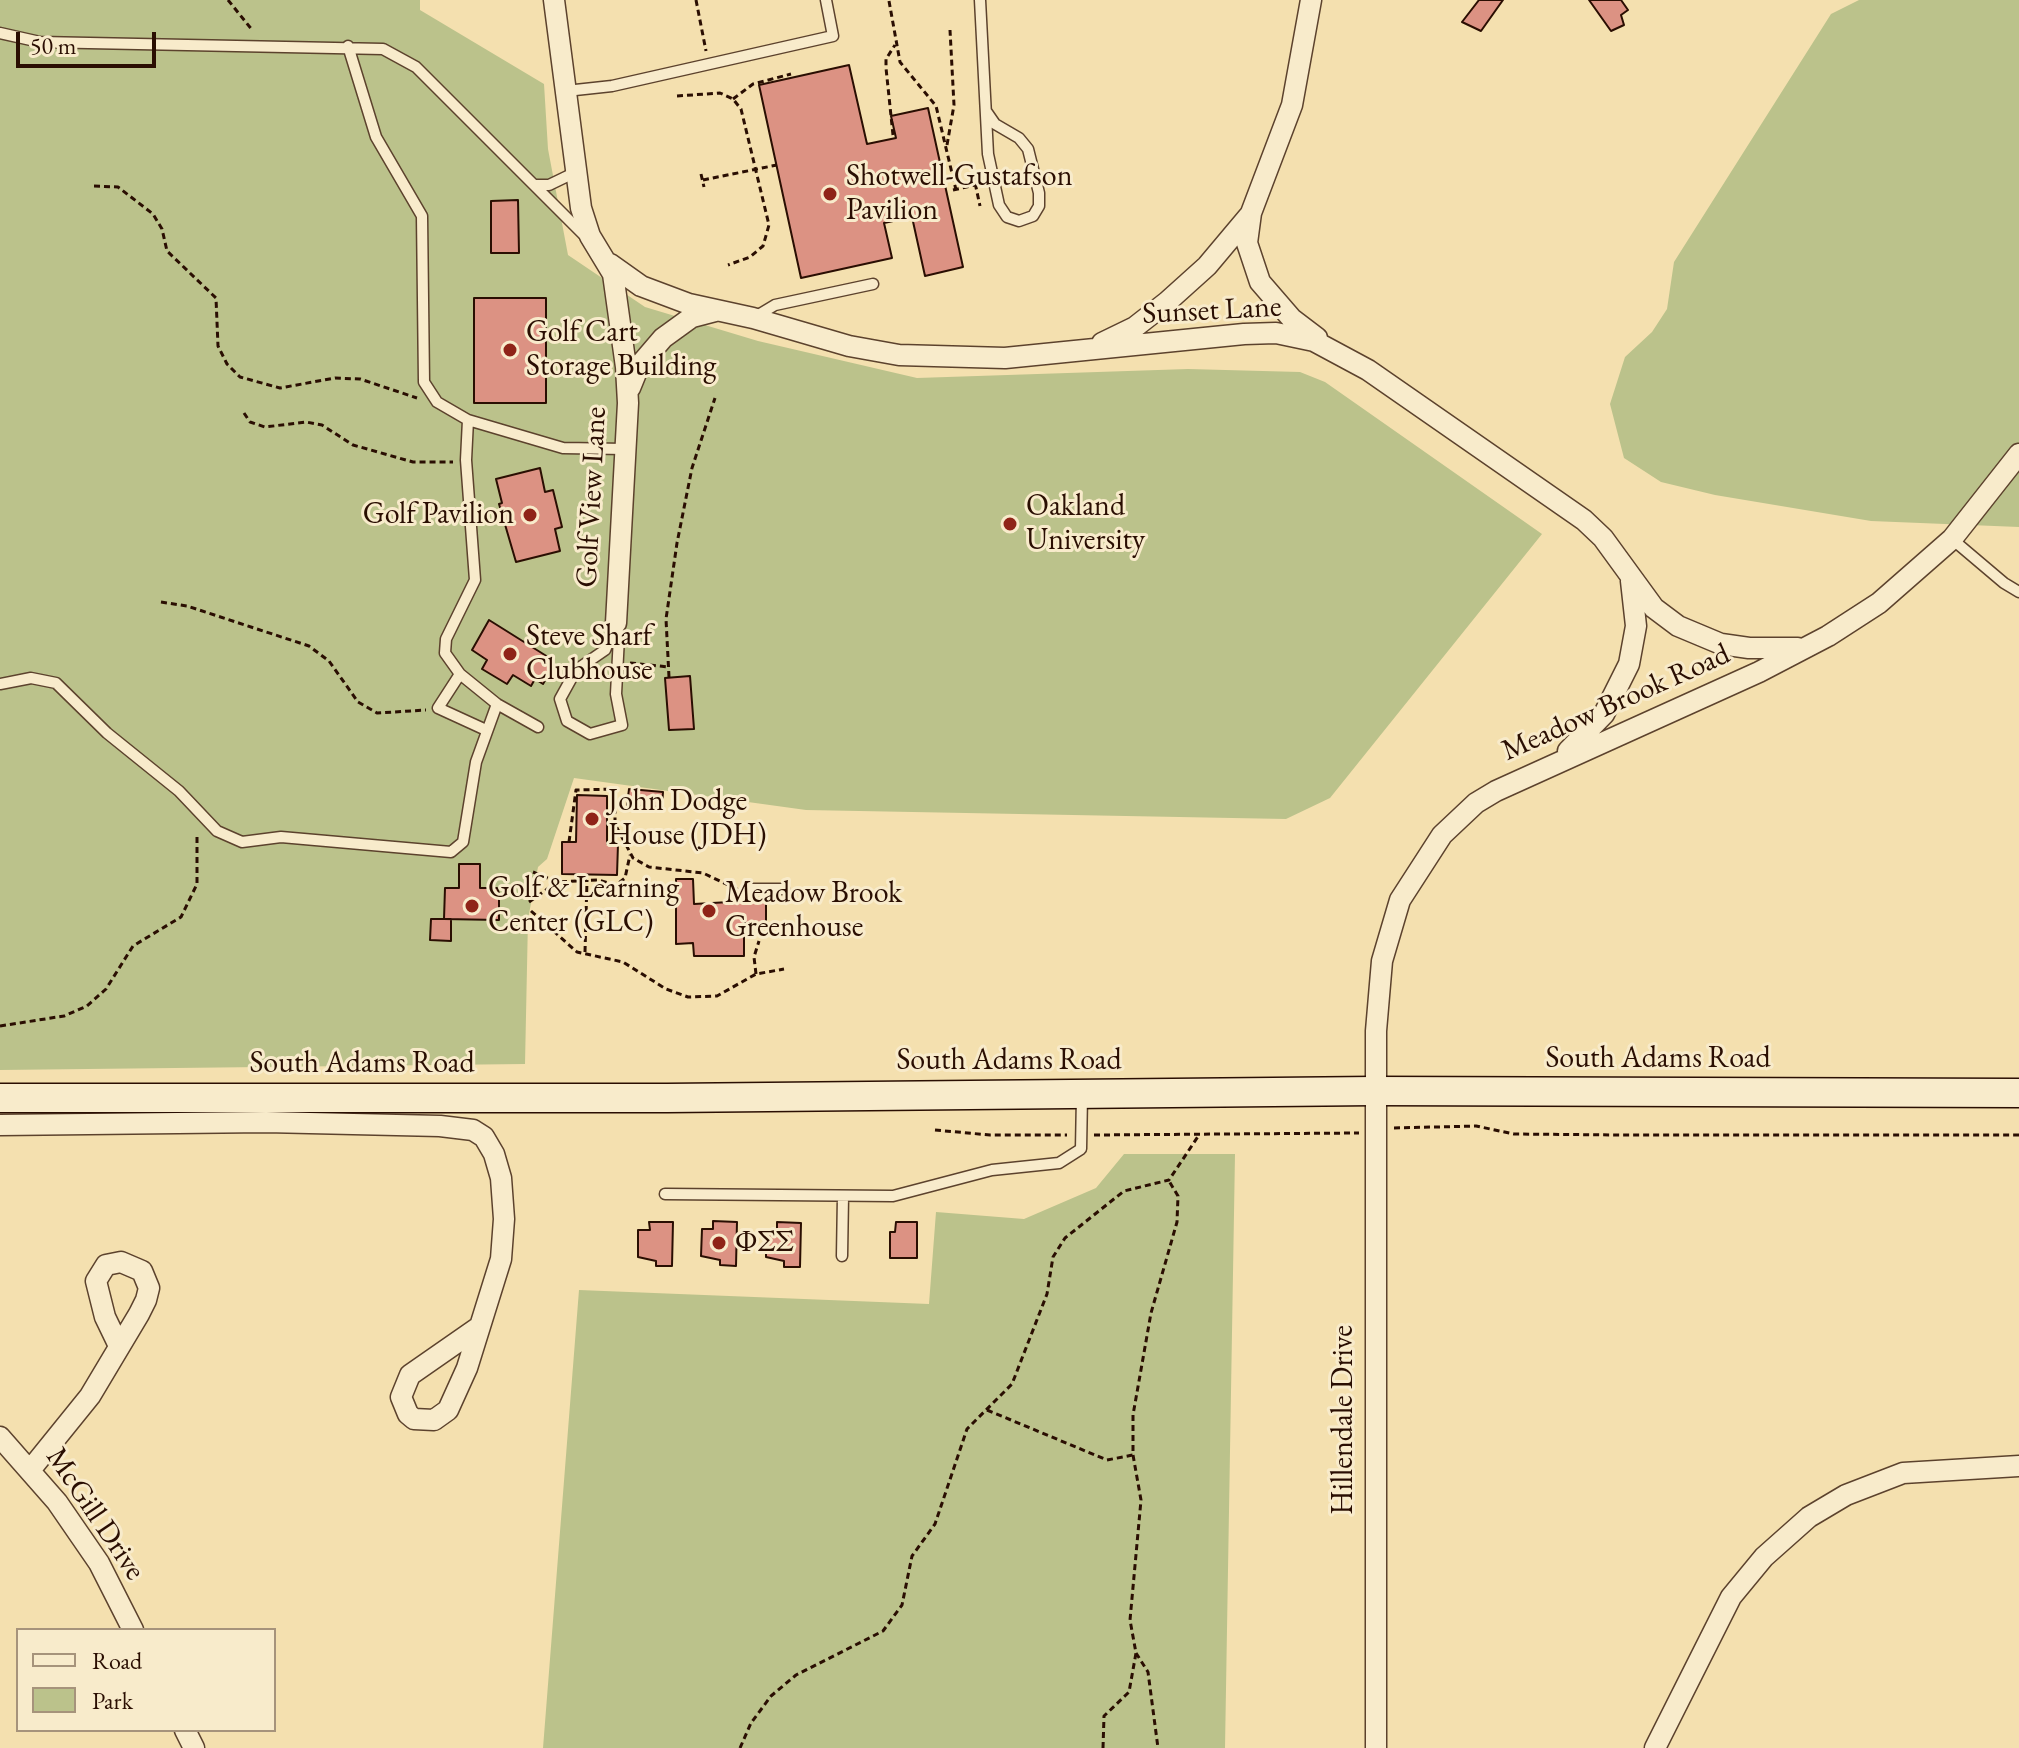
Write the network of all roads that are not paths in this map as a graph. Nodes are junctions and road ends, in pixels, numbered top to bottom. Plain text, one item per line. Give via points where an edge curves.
1 (554, 0) edge
2 (826, 0) edge
3 (980, 0) edge
4 (1311, 0) edge
5 (0, 33) edge
6 (348, 46) junction
7 (566, 91) junction
8 (986, 111) junction
9 (576, 172) junction
10 (534, 185) junction
11 (1251, 213) junction
12 (605, 257) junction
13 (873, 284) dead end
14 (719, 310) junction
15 (753, 318) junction
16 (1327, 345) junction
17 (1072, 353) junction
18 (628, 403) junction
19 (468, 420) junction
20 (625, 449) junction
21 (2019, 454) edge
22 (1952, 539) junction
23 (1630, 580) junction
24 (2019, 592) edge
25 (616, 623) junction
26 (1813, 645) junction
27 (460, 674) junction
28 (0, 684) edge
29 (497, 704) junction
30 (538, 727) dead end
31 (486, 730) junction
32 (1552, 763) junction
33 (751, 889) road end
34 (784, 889) dead end
35 (1374, 1091) junction
36 (2019, 1093) edge
37 (1082, 1094) junction
38 (0, 1098) edge
39 (0, 1125) edge
40 (665, 1194) dead end
41 (843, 1196) junction
42 (842, 1256) dead end
43 (479, 1327) junction
44 (119, 1346) dead end
45 (0, 1437) edge
46 (2019, 1466) edge
47 (31, 1469) junction
48 (132, 1628) edge
49 (1376, 1748) edge
50 (1655, 1748) edge

1 - 7 street, Golf View Lane
2 - 7 lane via 833,36 612,86
3 - 8 lane
4 - 11 street via 1292,105
5 - 6 lane via 40,42
6 - 10 lane via 383,49 408,61
6 - 19 lane via 376,137 422,216 424,382 437,402
7 - 9 street, Golf View Lane
8 - 8 lane via 1028,149 1039,193 1033,216 1019,221 1007,217 999,205
9 - 10 lane via 549,185
9 - 12 street, Golf View Lane via 584,221
10 - 12 lane
11 - 16 street via 1247,243 1260,282 1292,319
11 - 17 street via 1207,266 1147,318
12 - 14 street, Sunset Lane via 656,293
12 - 18 street, Golf View Lane
13 - 15 lane via 775,305
14 - 15 street, Sunset Lane
14 - 18 street via 692,317 663,338 639,366
15 - 17 street, Sunset Lane via 899,355 978,359
16 - 17 street, Sunset Lane via 1289,335 1244,334
16 - 23 street, Sunset Lane via 1584,520 1603,538
18 - 20 street, Golf View Lane
19 - 20 lane via 563,448
19 - 27 lane via 475,580 445,646
20 - 25 street, Golf View Lane
21 - 22 street, Meadow Brook Road
22 - 24 lane
22 - 26 street, Meadow Brook Road via 1879,603
23 - 26 street, Sunset Lane via 1666,617 1705,639 1749,648
23 - 32 street, Sunset Lane via 1636,626 1625,674 1604,714
25 - 25 lane via 605,650 576,670 560,699 567,721 590,734 622,725 616,694
26 - 32 street, Meadow Brook Road
27 - 29 lane
27 - 31 lane via 438,708
28 - 31 lane via 31,678 64,688 217,831 242,842 281,837 451,852 463,842
29 - 30 lane
29 - 31 lane
32 - 35 street, Meadow Brook Road via 1496,791 1456,820 1408,886 1394,914 1382,961
33 - 34 lane
35 - 36 main road, South Adams Road
35 - 37 main road, South Adams Road
35 - 49 street, Hillendale Drive
37 - 38 main road, South Adams Road
37 - 41 lane via 1082,1145 1068,1161 992,1170 905,1194
39 - 43 street via 266,1122 473,1130 494,1154 504,1219 501,1259
40 - 41 lane
41 - 42 lane
43 - 43 street via 448,1410 434,1420 414,1419 401,1397 410,1375
44 - 47 street via 68,1427
45 - 47 street, McGill Drive
46 - 50 street via 1903,1473 1846,1495 1809,1517 1764,1557 1731,1597
47 - 48 street, McGill Drive via 99,1563

